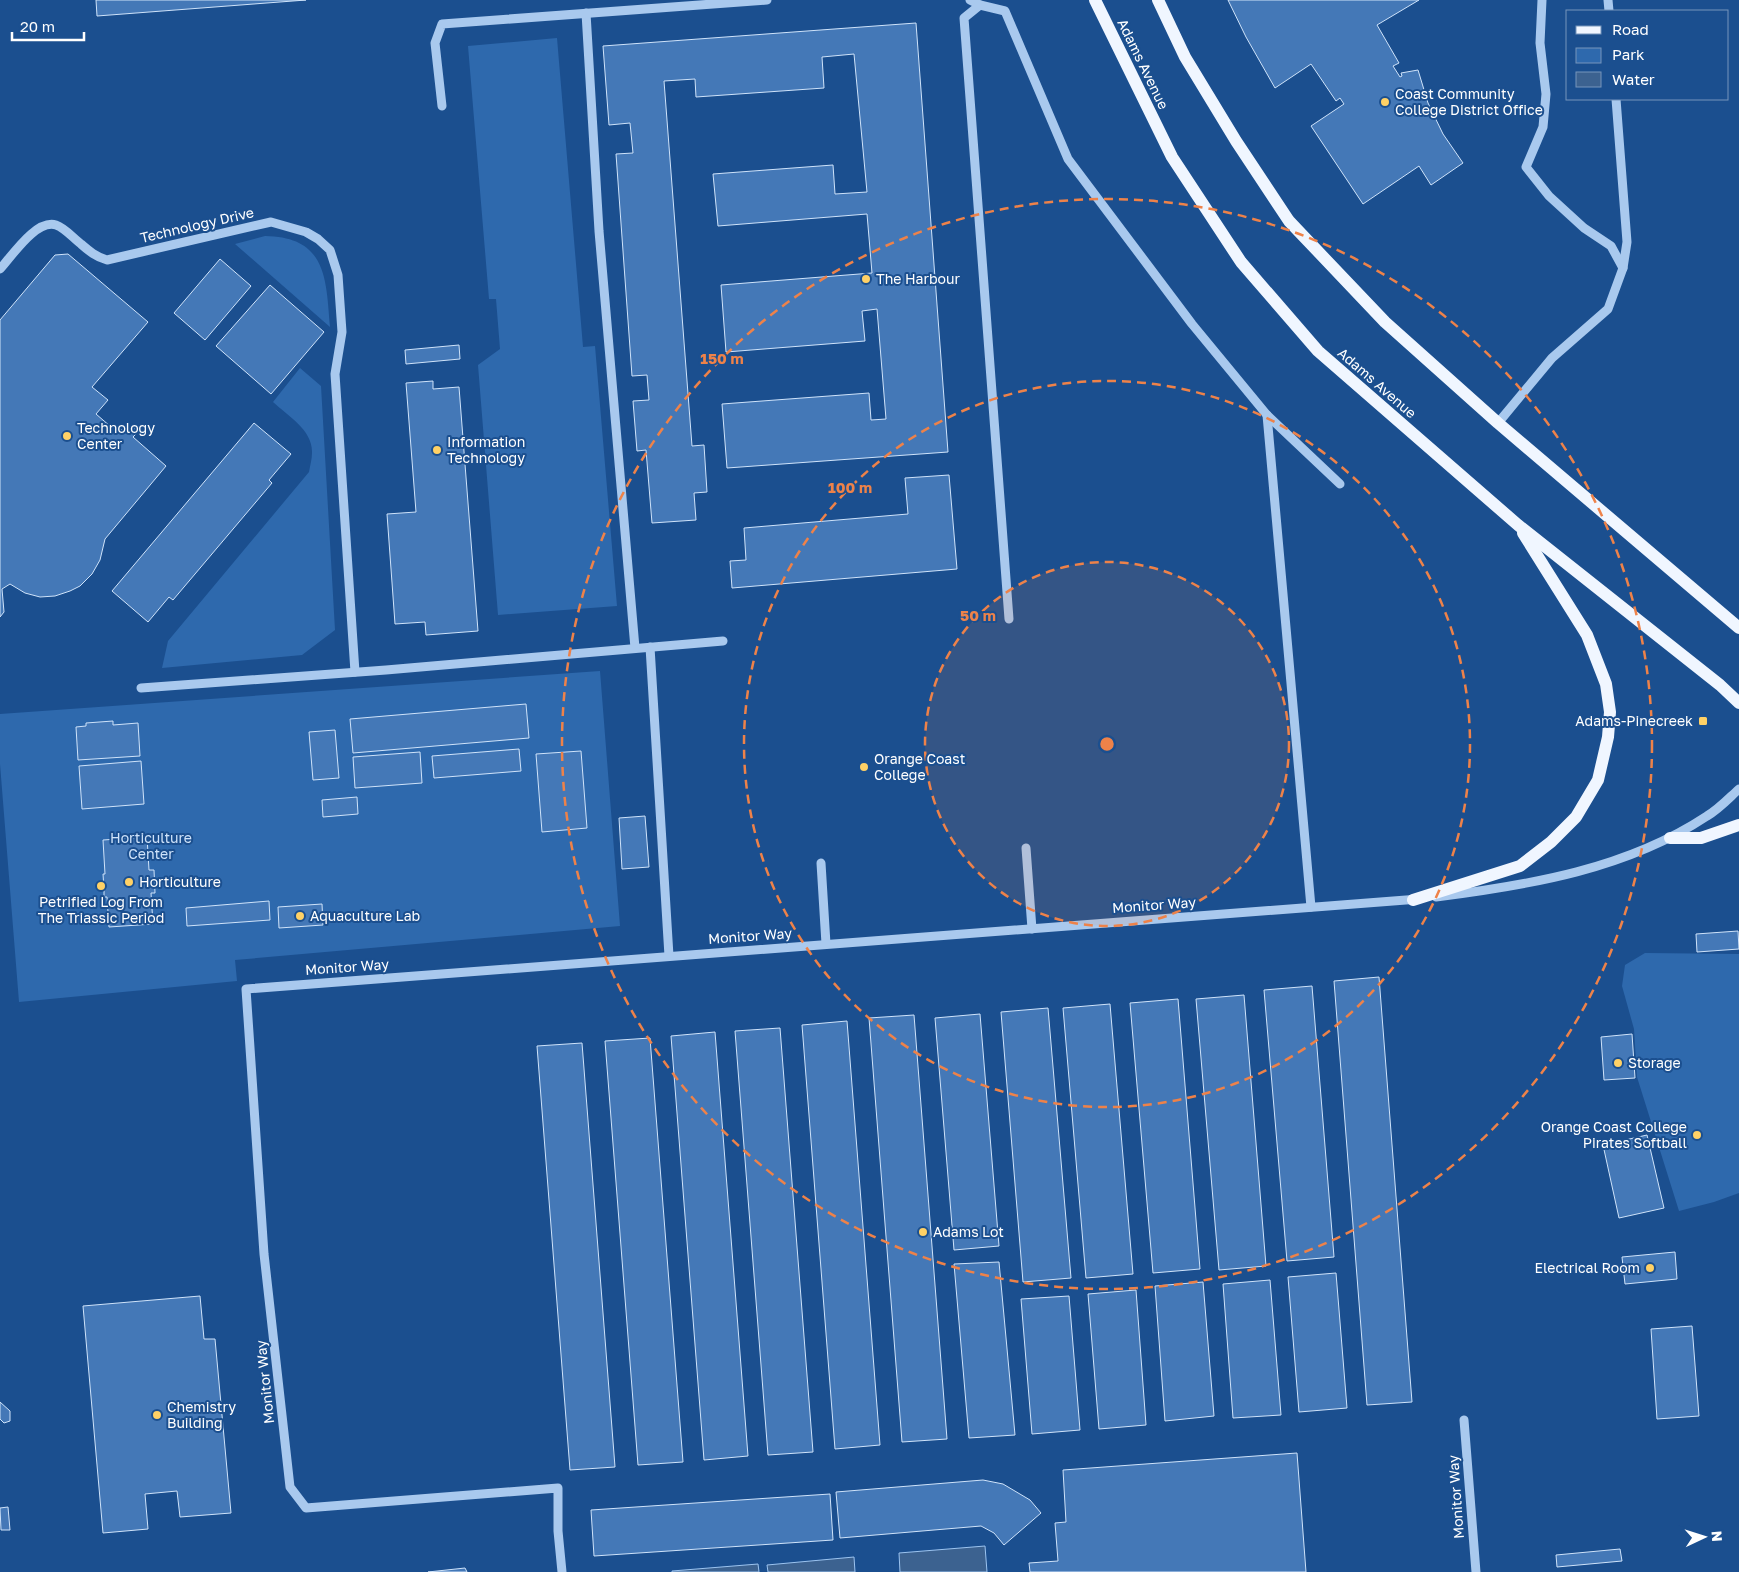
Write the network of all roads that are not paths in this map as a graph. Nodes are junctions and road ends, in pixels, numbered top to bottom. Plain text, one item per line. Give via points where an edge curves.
1 (767, 0) edge
2 (970, 0) edge
3 (1095, 0) edge
4 (1158, 0) edge
5 (1542, 0) edge
6 (980, 5) junction
7 (586, 13) junction
8 (1616, 100) edge
9 (442, 106) dead end
10 (1623, 268) junction
11 (0, 269) edge
12 (1267, 414) junction
13 (1498, 423) junction
14 (1340, 484) dead end
15 (1518, 525) junction
16 (1009, 619) dead end
17 (1739, 628) edge
18 (723, 641) dead end
19 (650, 647) junction
20 (635, 648) junction
21 (355, 672) junction
22 (141, 688) dead end
23 (1739, 704) edge
24 (1739, 789) edge
25 (1739, 825) edge
26 (1670, 838) junction
27 (1026, 848) dead end
28 (821, 863) dead end
29 (1413, 900) junction
30 (1311, 907) junction
31 (1032, 929) junction
32 (826, 944) junction
33 (669, 956) junction
34 (1464, 1420) dead end
35 (562, 1572) edge
36 (1476, 1572) edge

1 - 7 street
2 - 6 street
3 - 15 main road, Adams Avenue via 1172,157 1241,262 1318,350
4 - 13 main road via 1185,57 1289,221 1385,322
5 - 10 street via 1540,42 1546,94 1543,127 1526,167 1550,196 1584,228 1611,246
6 - 12 street via 1005,11 1068,159 1192,324
6 - 16 street via 964,18
7 - 9 street via 442,24 435,43
7 - 20 street via 599,231
8 - 10 street via 1627,242
10 - 13 street via 1608,309 1552,358
11 - 21 street, Technology Drive via 35,229 54,224 97,258 107,260 271,222 306,232 330,250 338,275 342,332 335,374
12 - 14 street
12 - 30 street
13 - 17 main road
15 - 23 main road, Adams Avenue via 1720,685
15 - 29 main road via 1587,635 1606,684 1610,712 1608,737 1598,780 1576,817 1552,842 1520,866
18 - 19 street
19 - 20 street
19 - 33 street
20 - 21 street
21 - 22 street
24 - 26 street, Monitor Way via 1709,815
25 - 26 main road via 1701,838
26 - 29 street, Monitor Way via 1594,868 1506,888
27 - 31 street
28 - 32 street
29 - 30 street, Monitor Way
30 - 31 street, Monitor Way
31 - 32 street, Monitor Way
32 - 33 street, Monitor Way
33 - 35 street, Monitor Way via 246,989 264,1254 290,1487 306,1508 558,1488
34 - 36 street, Monitor Way

